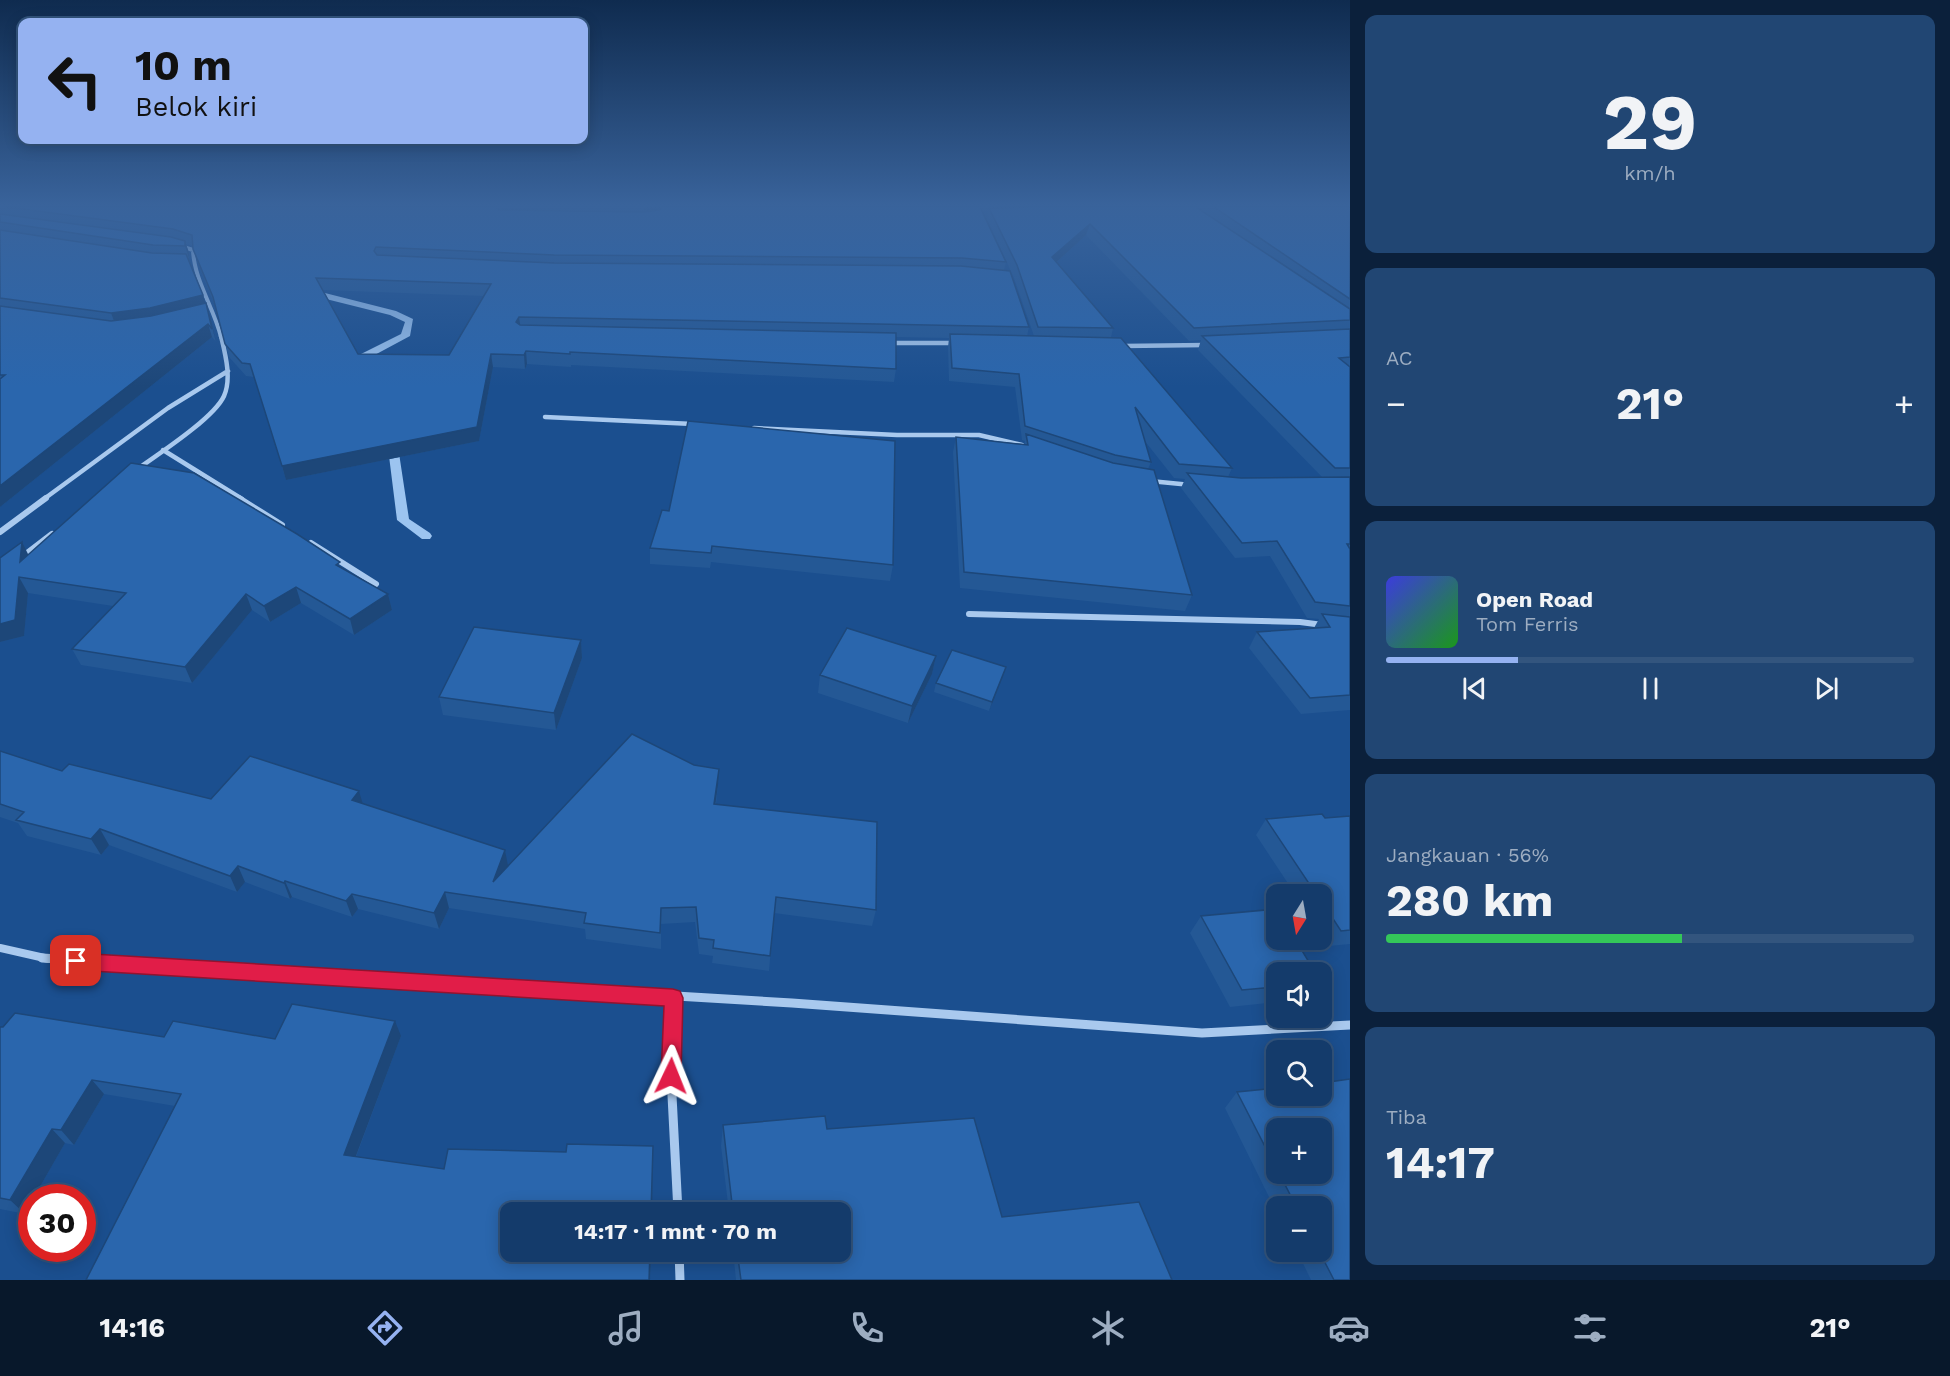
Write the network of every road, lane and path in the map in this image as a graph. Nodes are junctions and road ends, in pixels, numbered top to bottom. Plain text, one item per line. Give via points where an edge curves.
1 (195, 267) edge
2 (213, 311) junction
3 (204, 314) edge
4 (883, 343) edge
5 (967, 344) edge
6 (1208, 344) edge
7 (1114, 346) edge
8 (228, 371) junction
9 (546, 417) dead end
10 (698, 425) edge
11 (744, 427) edge
12 (1032, 447) edge
13 (164, 450) junction
14 (136, 471) edge
15 (1139, 479) edge
16 (1203, 486) edge
17 (285, 527) edge
18 (0, 532) edge
19 (54, 532) edge
20 (305, 540) edge
21 (18, 560) edge
22 (376, 584) edge
23 (969, 614) dead end
24 (1330, 626) edge
25 (0, 948) edge
26 (673, 998) junction
27 (1350, 1024) edge
28 (677, 1202) edge
29 (679, 1262) edge
30 (680, 1280) edge

1 - 2 street
2 - 3 street
2 - 8 street
4 - 5 street
6 - 7 street
8 - 13 street via 224,398
8 - 18 street via 168,408
9 - 10 street
11 - 12 street via 979,435
13 - 14 street
13 - 17 street
15 - 16 street
19 - 21 street
20 - 22 street
23 - 24 street via 1300,622
25 - 26 street via 52,960
26 - 27 street via 1202,1033
26 - 28 street via 671,1076
29 - 30 street

